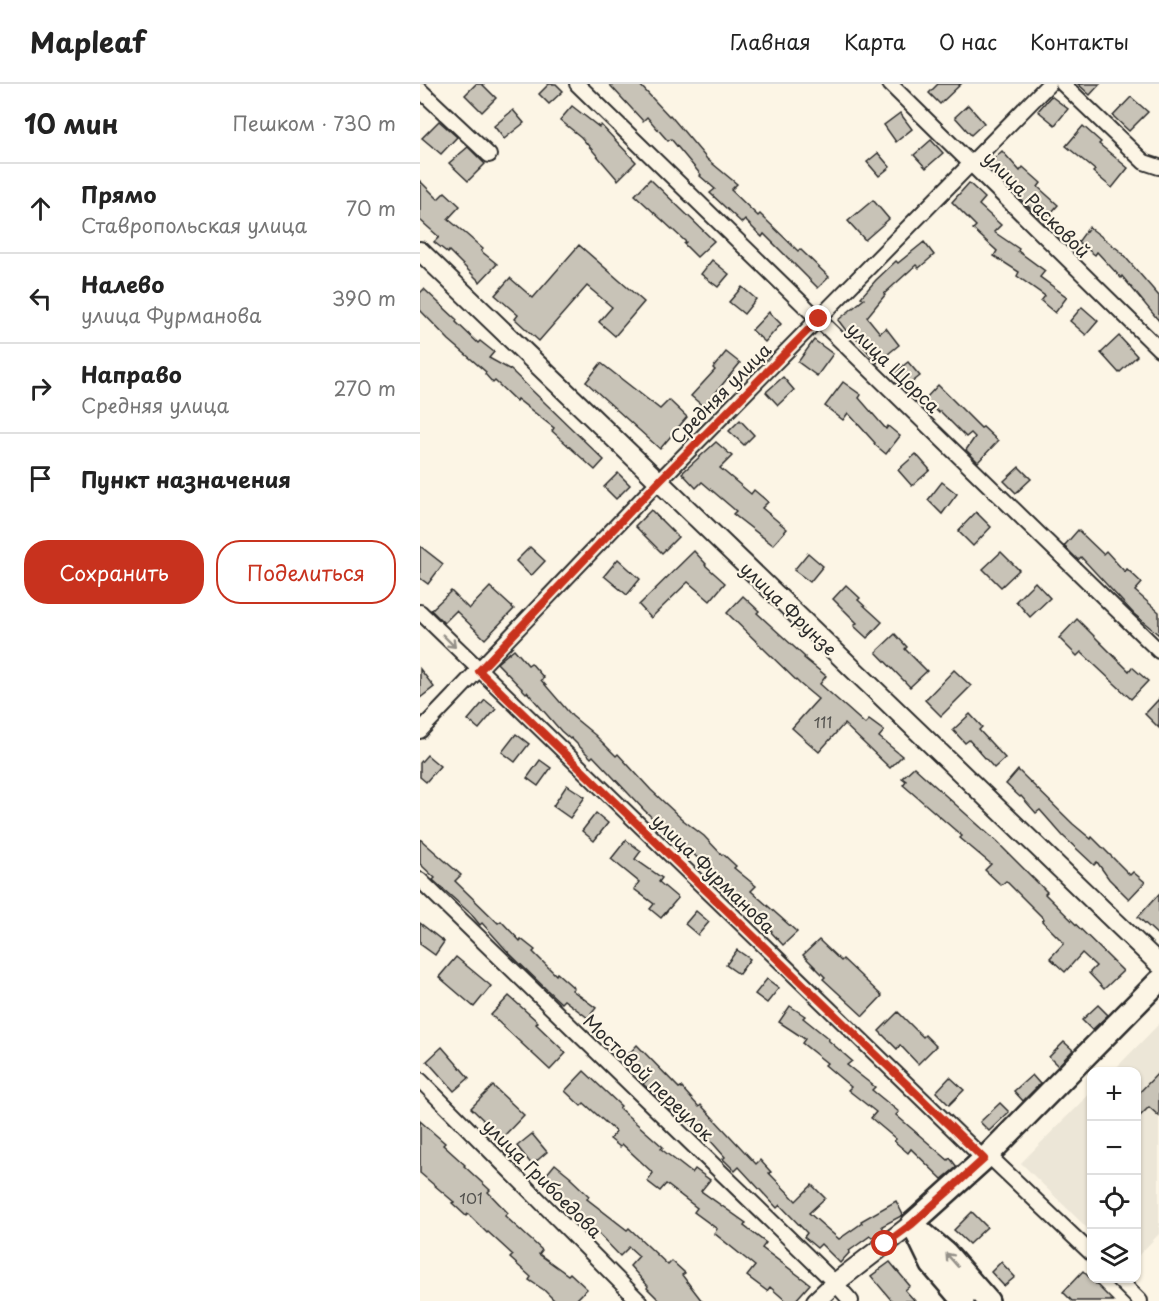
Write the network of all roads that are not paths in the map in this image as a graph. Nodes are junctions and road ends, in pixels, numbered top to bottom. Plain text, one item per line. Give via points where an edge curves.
1 (578, 84) edge
2 (890, 84) edge
3 (1049, 84) edge
4 (1063, 84) edge
5 (420, 90) edge
6 (489, 155) dead end
7 (972, 165) junction
8 (1159, 167) edge
9 (420, 250) edge
10 (819, 319) junction
11 (1159, 349) edge
12 (659, 481) junction
13 (420, 612) edge
14 (1159, 651) edge
15 (479, 671) junction
16 (420, 731) edge
17 (420, 880) edge
18 (1159, 964) edge
19 (1159, 981) edge
20 (420, 1080) edge
21 (986, 1157) junction
22 (912, 1224) junction
23 (1087, 1249) edge
24 (835, 1283) junction
25 (1122, 1283) edge
26 (639, 1301) edge
27 (816, 1301) edge
28 (851, 1301) edge
29 (963, 1301) edge
30 (988, 1301) edge
31 (1140, 1301) edge

1 - 10 street, улица Щорса
2 - 7 street, улица Расковой
3 - 7 street, Средняя улица
4 - 8 street via 1144,162
5 - 6 street
7 - 10 street, Средняя улица
7 - 11 street, улица Расковой
9 - 12 street, улица Фрунзе
10 - 12 street, Средняя улица
10 - 14 street, улица Щорса
12 - 15 street, Средняя улица
12 - 18 street, улица Фрунзе
13 -> 15 street, улица Фурманова
15 - 16 street, Средняя улица
15 - 21 street, улица Фурманова
17 - 24 street, Мостовой переулок
19 - 21 main road
20 - 26 street, улица Грибоедова
21 - 22 main road
21 - 23 street, улица Фурманова
22 - 24 street
22 - 29 main road via 932,1265
30 -> 22 main road via 946,1252
24 - 27 street
24 - 28 street, Мостовой переулок
25 - 31 street

